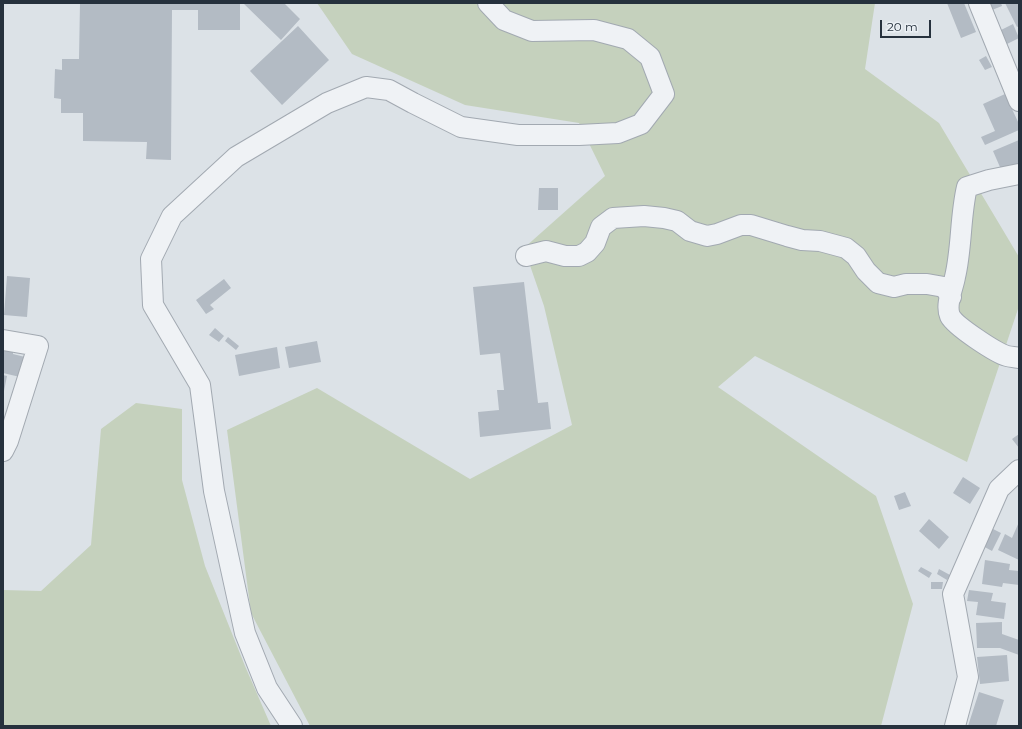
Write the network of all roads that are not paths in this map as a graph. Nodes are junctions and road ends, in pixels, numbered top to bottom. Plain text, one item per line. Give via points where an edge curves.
1 (488, 3) edge
2 (979, 3) edge
3 (1019, 101) edge
4 (1019, 174) edge
5 (526, 256) dead end
6 (951, 297) junction
7 (3, 340) edge
8 (1019, 358) edge
9 (3, 451) edge
10 (1019, 470) edge
11 (292, 726) edge
12 (955, 726) edge

1 - 11 street via 504,20 532,32 594,30 628,39 650,57 664,94 641,124 618,133 518,135 460,127 390,90 366,87 327,103 236,157 172,216 151,259 153,305 200,385 214,491 245,633 267,688
2 - 3 street
4 - 6 street via 968,187
5 - 6 street via 546,251 565,256 579,256 591,248 601,227 613,218 664,218 677,221 690,232 706,236 741,225 751,225 802,240 846,248 878,283 894,287 927,284 944,287
6 - 8 street via 948,305 950,316 963,330 1006,356
7 - 9 street via 38,346
10 - 12 street via 998,489 953,594 968,677

